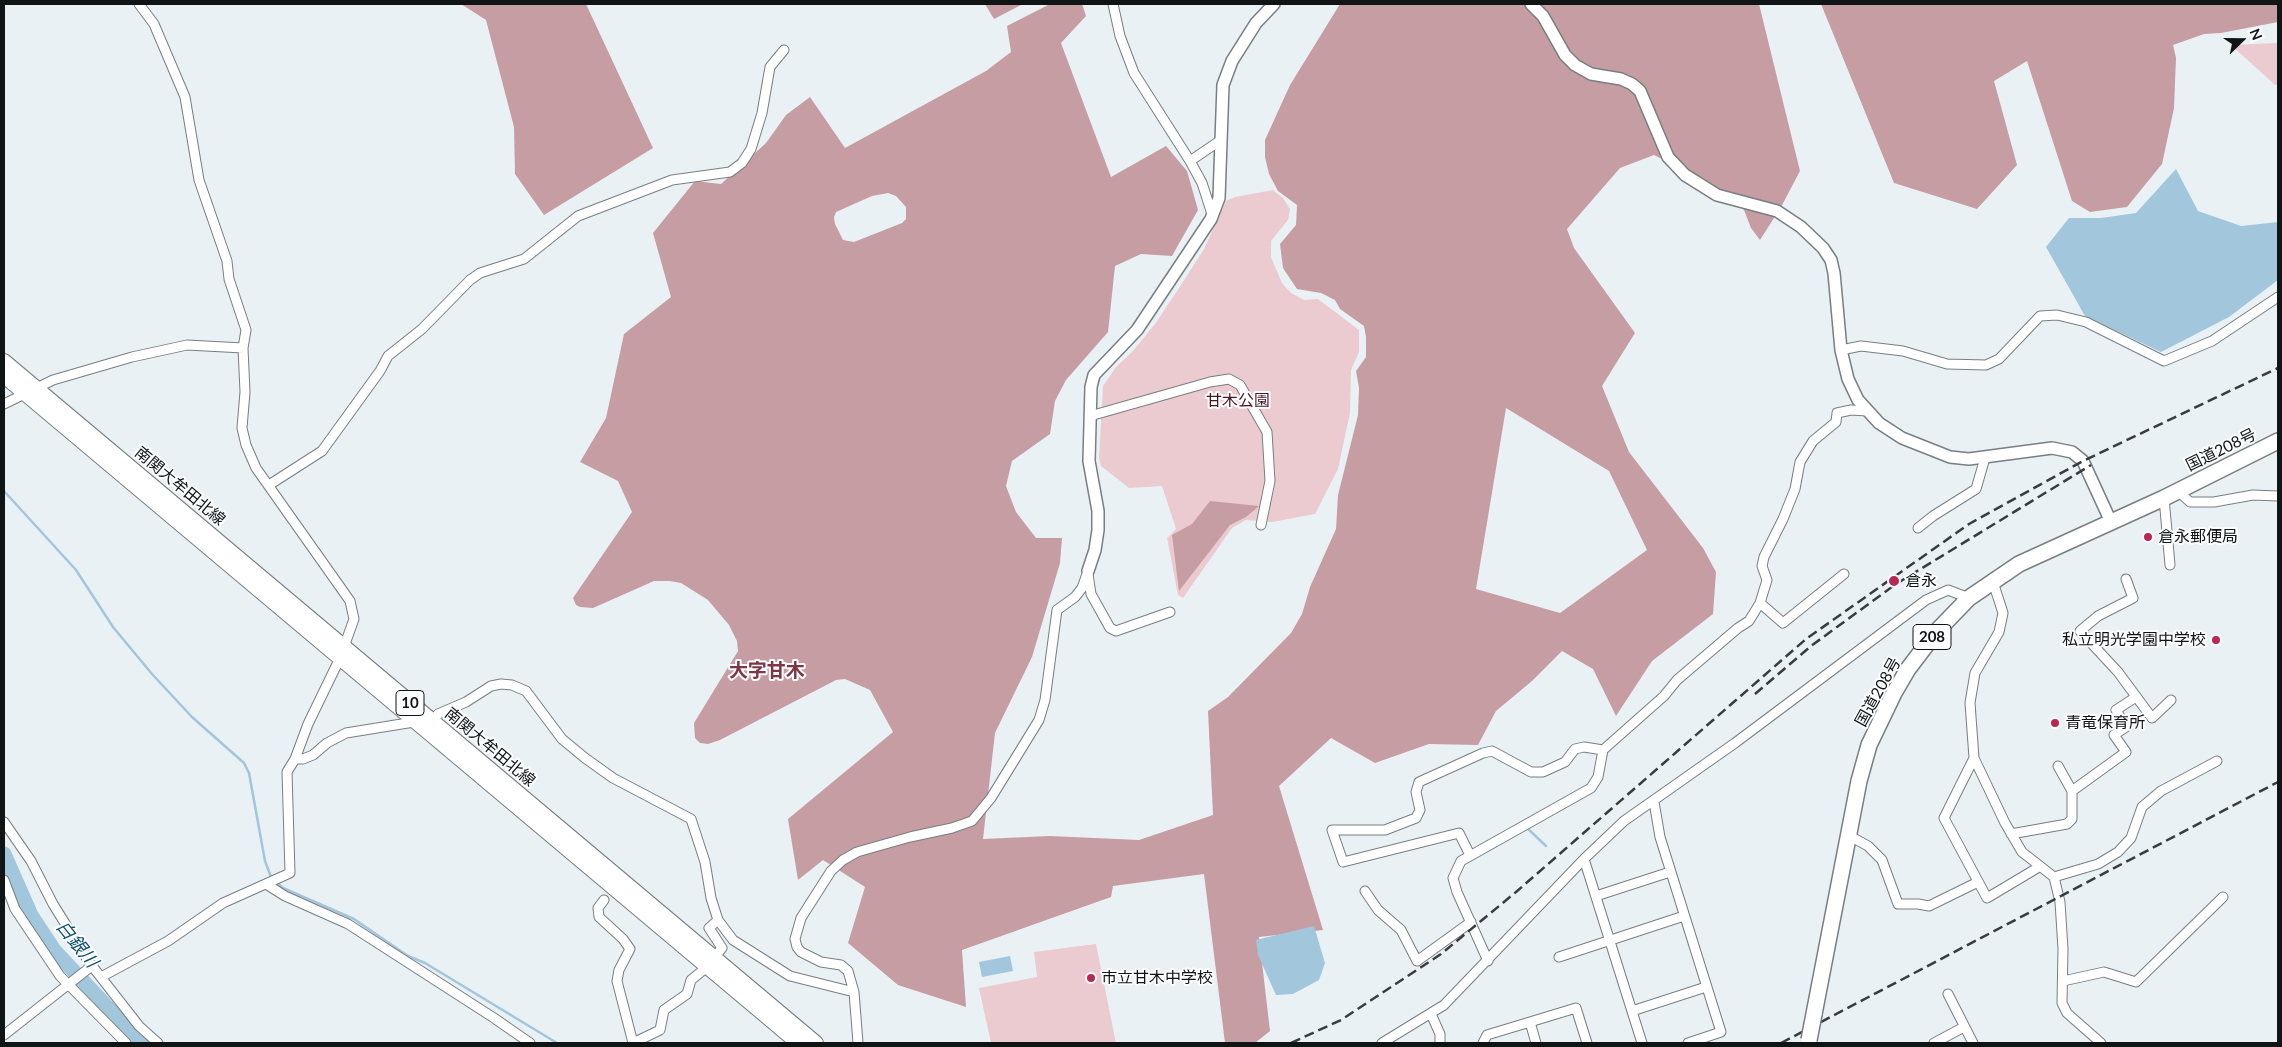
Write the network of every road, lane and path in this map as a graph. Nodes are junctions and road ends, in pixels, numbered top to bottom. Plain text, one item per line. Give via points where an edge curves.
1 (139, 4) edge
2 (1113, 4) edge
3 (1274, 4) edge
4 (1531, 4) edge
5 (784, 50) dead end
6 (1221, 140) junction
7 (1190, 161) junction
8 (1212, 214) junction
9 (2278, 297) edge
10 (243, 348) junction
11 (1841, 350) junction
12 (4, 361) edge
13 (4, 376) edge
14 (30, 392) junction
15 (4, 404) edge
16 (1867, 411) junction
17 (1090, 416) junction
18 (2278, 441) edge
19 (1985, 458) junction
20 (269, 485) junction
21 (2171, 494) junction
22 (2278, 496) edge
23 (2111, 522) junction
24 (1261, 525) dead end
25 (1918, 528) dead end
26 (2170, 565) dead end
27 (1088, 571) junction
28 (1844, 574) dead end
29 (2126, 579) dead end
30 (1992, 582) junction
31 (1969, 598) junction
32 (1760, 603) junction
33 (1170, 612) dead end
34 (342, 652) junction
35 (2136, 697) junction
36 (2171, 700) dead end
37 (414, 722) junction
38 (432, 722) junction
39 (1602, 750) junction
40 (1974, 758) junction
41 (294, 759) junction
42 (2217, 761) dead end
43 (2058, 766) dead end
44 (2072, 791) junction
45 (1654, 802) junction
46 (4, 822) edge
47 (2011, 834) junction
48 (1848, 835) junction
49 (1470, 855) junction
50 (1584, 858) junction
51 (2039, 867) junction
52 (1670, 872) junction
53 (2054, 878) junction
54 (4, 880) edge
55 (1978, 882) junction
56 (266, 884) junction
57 (1365, 891) dead end
58 (1596, 896) junction
59 (2223, 897) dead end
60 (604, 900) dead end
61 (1684, 916) junction
62 (718, 920) junction
63 (1471, 922) junction
64 (1610, 941) junction
65 (1560, 957) dead end
66 (1488, 961) junction
67 (710, 962) junction
68 (90, 967) junction
69 (101, 977) junction
70 (2063, 981) junction
71 (69, 983) junction
72 (1706, 987) junction
73 (854, 992) junction
74 (1948, 994) dead end
75 (1632, 1011) junction
76 (1431, 1014) junction
77 (1530, 1022) junction
78 (1964, 1027) junction
79 (4, 1035) edge
80 (1808, 1042) edge
81 (126, 1043) edge
82 (158, 1043) edge
83 (530, 1043) edge
84 (633, 1043) edge
85 (798, 1043) edge
86 (816, 1043) edge
87 (858, 1043) edge
88 (1382, 1043) edge
89 (1440, 1043) edge
90 (1483, 1043) edge
91 (1536, 1043) edge
92 (1587, 1043) edge
93 (1642, 1043) edge
94 (1688, 1043) edge
95 (1934, 1043) edge
96 (1973, 1043) edge
97 (2101, 1043) edge

1 - 10 street via 154,24 185,97 200,180 246,330
2 - 7 street via 1120,36 1134,73
3 - 6 street via 1256,23 1232,61 1223,86
4 - 11 street via 1543,16 1575,65 1591,74 1626,82 1640,91 1668,157 1685,175 1717,195 1778,211 1823,248 1834,273
5 - 20 street via 770,67 762,113 751,149 742,163 730,172 672,180 603,205 578,216 524,259 480,273 422,329 388,356 322,451
6 - 7 street
6 - 8 street via 1219,198
7 - 8 street via 1202,183
8 - 17 street via 1137,330 1094,376 1090,387
9 - 11 street via 2218,337 2164,361 2086,322 2057,315 2040,316 1999,359 1986,365 1947,364 1902,351 1861,346
10 - 14 street via 188,345 132,357 54,380
10 - 20 street via 245,392 242,428 256,468
11 - 16 street via 1848,379
12 - 14 main road, 南関大牟田北線 / 10
13 - 14 main road, 南関大牟田北線 / 10
14 - 15 street
14 - 34 main road, 南関大牟田北線 / 10
16 - 19 street via 1902,438 1950,457
16 - 32 street via 1836,413 1836,422 1813,441 1800,462 1795,489 1762,566 1767,580
17 - 24 street via 1210,382 1229,379 1240,385 1267,432 1270,481
17 - 27 street via 1089,461 1098,530
18 - 21 highway, 国道208号 / 208
19 - 23 street via 2052,448 2072,452 2083,461
19 - 25 street via 1976,489
20 - 34 street via 350,601 354,619
21 - 22 street via 2190,502 2214,502 2253,495
21 - 23 highway, 国道208号 / 208
21 - 26 street
23 - 30 highway, 国道208号 / 208 via 2019,564
27 - 33 street via 1091,594 1110,628 1116,631
27 - 73 street via 1082,588 1057,610 1055,616 1045,700 1039,720 991,798 972,821 857,852 831,871 801,918 796,930 797,947 810,958 842,965 848,971
28 - 32 street via 1784,622
29 - 35 street via 2133,598 2098,616 2080,631
30 - 31 highway, 国道208号 / 208
30 - 40 street via 2003,613 1999,632 1975,673 1970,704
31 - 45 street via 1948,590 1926,600
31 - 48 highway, 国道208号 / 208 via 1936,631 1908,669 1881,716 1859,781
32 - 39 street via 1749,621 1677,680 1664,696
34 - 37 main road, 南関大牟田北線 / 10
34 - 38 main road, 南関大牟田北線 / 10
34 - 41 street
35 - 36 street via 2152,718
35 - 44 street via 2116,710 2126,727 2114,735 2126,752
37 - 38 street
37 - 41 street via 346,733 313,755
37 - 67 main road, 南関大牟田北線 / 10
38 - 62 street via 438,714 491,686 512,685 526,690 562,739 585,758 612,778 691,819
38 - 67 main road, 南関大牟田北線 / 10
39 - 49 street via 1598,777 1590,788
39 - 49 street via 1575,749 1565,762 1544,772 1531,772 1492,751 1483,753 1419,782 1416,792 1420,810 1416,818 1385,830 1332,830 1343,862 1458,833
40 - 47 street
40 - 55 street via 1944,818
41 - 56 street via 287,772 290,873
42 - 53 street via 2161,791 2142,807 2131,838 2118,852 2098,864
43 - 44 street
44 - 47 street via 2072,819 2067,824
45 - 50 street via 1624,821
45 - 52 street
46 - 68 street via 31,861
47 - 51 street via 2022,852
48 - 55 street via 1868,846 1882,860 1898,904 1929,906
48 - 80 highway, 国道208号 / 208, bridge
49 - 63 street via 1462,861 1453,878
50 - 58 street
50 - 66 street
51 - 53 street
51 - 55 street via 1986,898
52 - 58 street
52 - 61 street
53 - 70 street via 2060,902
54 - 71 street via 15,909
56 - 69 street via 223,903 168,941
56 - 83 street via 348,924
57 - 63 street via 1378,910 1401,930 1417,961
58 - 64 street
59 - 70 street via 2136,982 2104,972
60 - 84 street via 598,908 599,917 630,950 617,981
61 - 64 street
61 - 72 street
62 - 67 street via 709,928 722,948
62 - 73 street via 733,940 790,976
63 - 66 street
64 - 65 street
64 - 75 street
66 - 76 street
67 - 84 street via 691,980 687,994 664,1010 660,1030
67 - 85 main road, 南関大牟田北線 / 10
67 - 86 main road, 南関大牟田北線 / 10
68 - 69 street
68 - 71 street
69 - 82 street via 139,1026
70 - 97 street via 2062,1003 2067,1014
71 - 79 street
71 - 81 street
72 - 75 street
72 - 94 street via 1721,1032
73 - 87 street
74 - 78 street
75 - 93 street
76 - 88 street
76 - 89 street via 1440,1034
77 - 90 street via 1487,1035
77 - 91 street
77 - 92 street via 1576,1008
78 - 95 street
78 - 96 street

